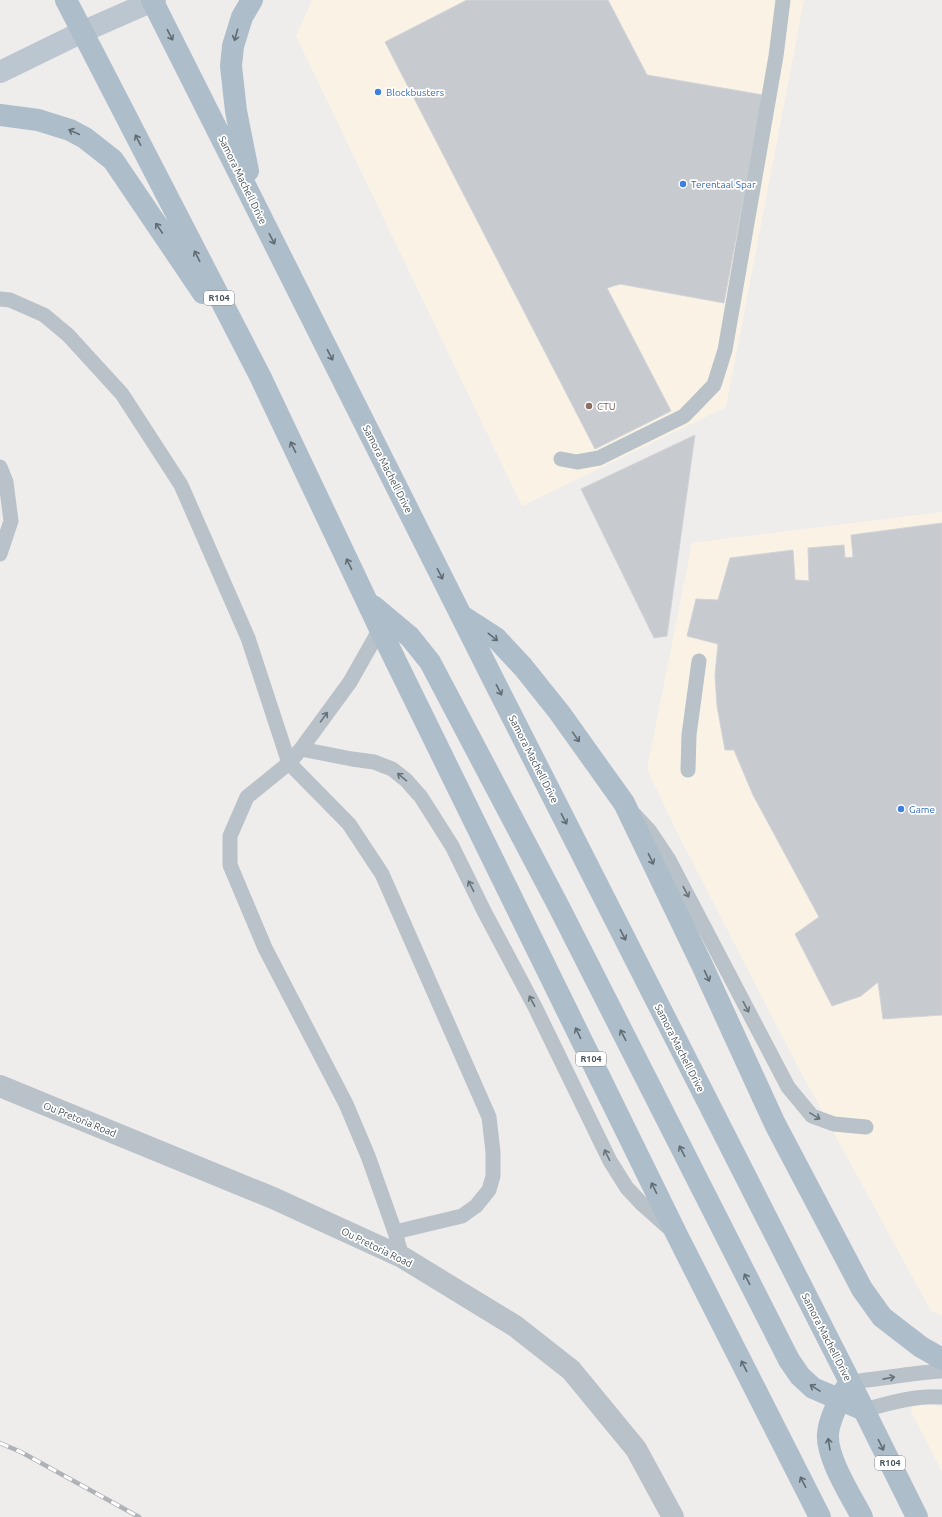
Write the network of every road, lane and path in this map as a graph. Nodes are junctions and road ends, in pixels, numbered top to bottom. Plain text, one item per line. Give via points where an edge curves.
1 (66, 0) edge
2 (153, 0) edge
3 (252, 0) edge
4 (783, 0) edge
5 (82, 32) junction
6 (0, 72) edge
7 (0, 115) edge
8 (254, 202) junction
9 (0, 299) edge
10 (260, 376) junction
11 (561, 459) dead end
12 (0, 467) edge
13 (0, 554) edge
14 (366, 600) junction
15 (461, 615) junction
16 (380, 629) junction
17 (699, 661) dead end
18 (301, 748) junction
19 (289, 763) junction
20 (688, 770) dead end
21 (624, 803) junction
22 (0, 1086) edge
23 (866, 1127) dead end
24 (395, 1232) junction
25 (678, 1237) junction
26 (402, 1257) junction
27 (942, 1359) edge
28 (942, 1371) edge
29 (850, 1382) junction
30 (942, 1396) edge
31 (840, 1400) junction
32 (864, 1410) junction
33 (673, 1517) edge
34 (820, 1517) edge
35 (862, 1517) edge
36 (917, 1517) edge

1 - 5 main road, R104
2 - 5 main road
2 -> 8 main road, Samora Machell Drive / R104
3 -> 8 main road via 242,17 233,46 231,66 236,111
4 - 11 lane via 776,56 726,342 714,384 684,416 599,458 577,462
5 - 6 main road
10 -> 5 main road, R104
10 -> 7 main road via 113,160 85,138 70,130 38,120
8 -> 15 main road, Samora Machell Drive / R104
9 - 19 lane via 10,300 44,316 68,336 122,394 180,486 248,638
14 -> 10 main road, R104
12 - 13 lane via 6,482 11,521
14 - 16 main road, R104
31 -> 14 main road via 813,1388 788,1360 559,907 430,662 410,637
15 -> 21 main road via 496,638 523,667 559,712
15 -> 29 main road, Samora Machell Drive / R104
18 -> 16 lane via 350,682
25 -> 16 main road, R104
17 - 20 lane via 689,735
18 - 19 lane
25 -> 18 lane via 642,1205 627,1188 610,1161 535,1007 452,846 421,797 392,769 374,762
19 - 24 lane via 246,797 230,836 230,865 265,948 346,1104
19 - 24 lane via 349,824 382,874 489,1117 493,1176 489,1190 476,1206 462,1216
21 -> 23 lane via 649,830 669,860 788,1087 812,1116 834,1124
21 -> 27 main road via 702,965 774,1124 862,1289 882,1317 921,1347
22 - 26 street, Ou Pretoria Road via 273,1198
24 - 26 lane
34 -> 25 main road, R104
26 - 33 street, Ou Pretoria Road via 515,1326 571,1370 636,1449
29 -> 28 lane via 883,1379 915,1372
29 - 31 main road
29 - 32 main road, Samora Machell Drive / R104
30 - 32 lane via 905,1400
31 - 32 main road
35 -> 31 main road via 831,1457 828,1434
32 -> 36 main road, Samora Machell Drive / R104

